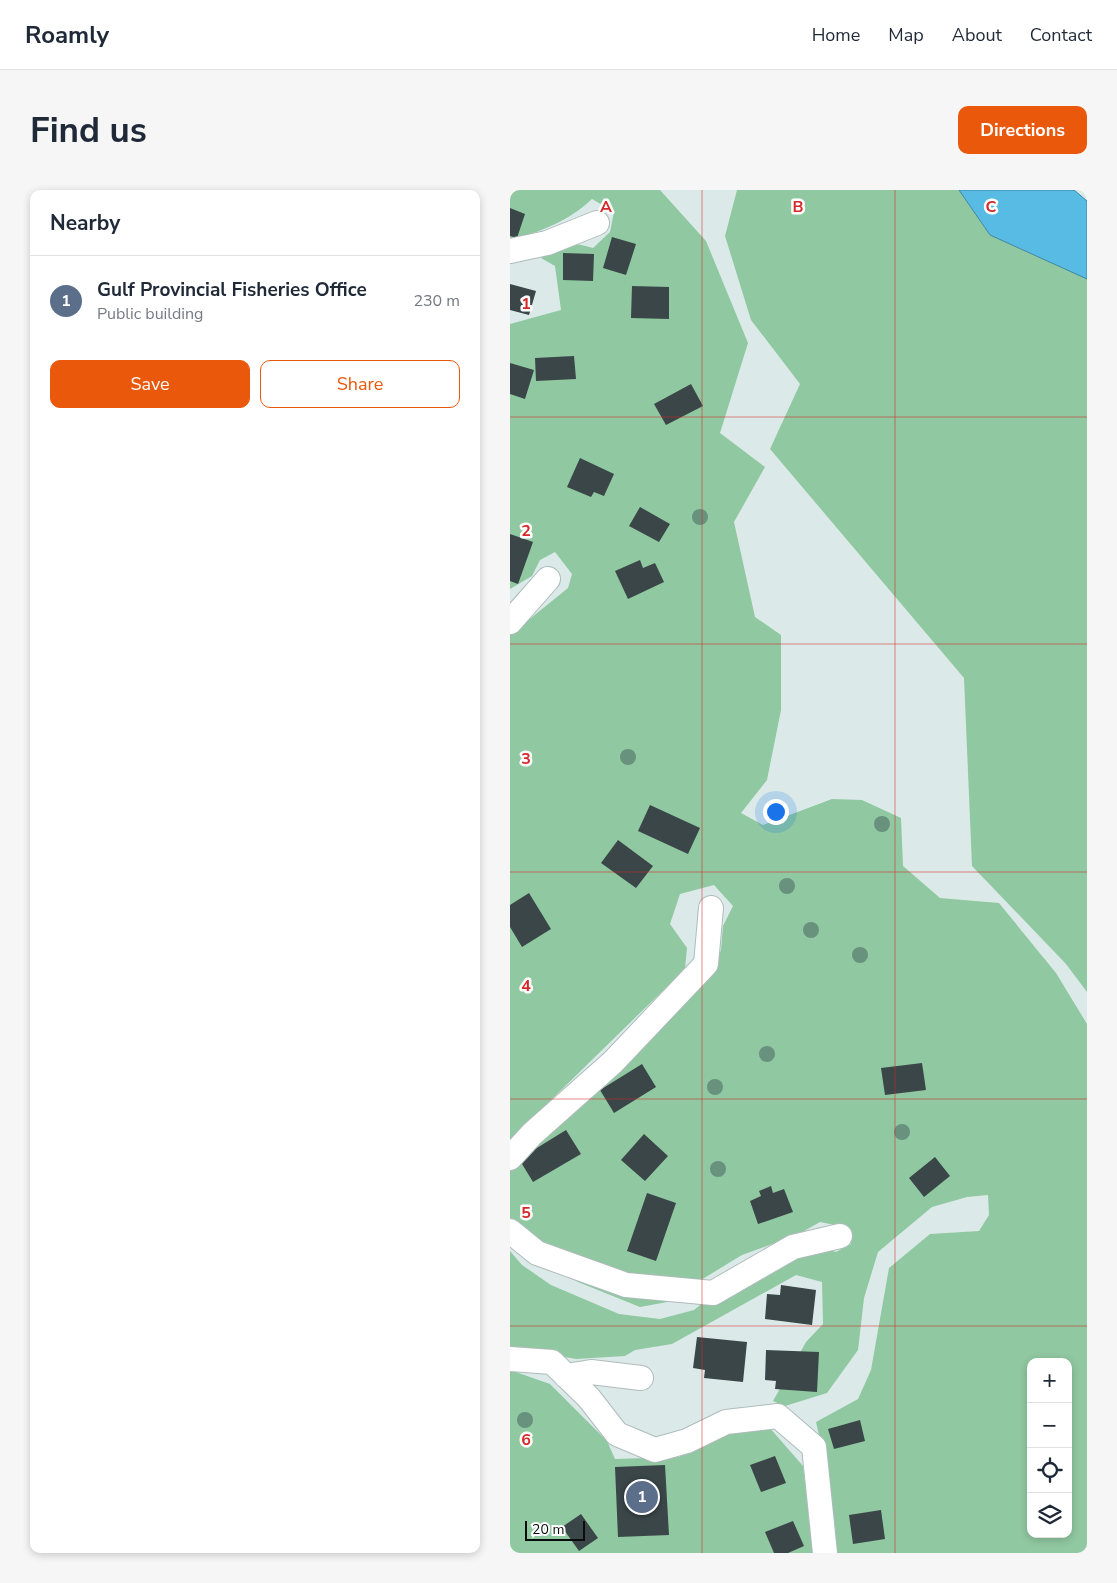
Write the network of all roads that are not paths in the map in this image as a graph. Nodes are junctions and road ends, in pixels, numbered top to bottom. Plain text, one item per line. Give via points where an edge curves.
1 (597, 223) dead end
2 (510, 251) edge
3 (548, 579) dead end
4 (510, 622) edge
5 (711, 908) dead end
6 (510, 1158) edge
7 (510, 1231) edge
8 (840, 1236) dead end
9 (510, 1358) edge
10 (566, 1376) junction
11 (641, 1378) dead end
12 (825, 1553) edge

1 - 2 street via 547,243
3 - 4 street
5 - 6 street via 706,964 613,1062 532,1134
7 - 8 street via 537,1253 626,1285 712,1294 793,1247
9 - 10 street via 552,1362
10 - 11 street via 591,1372
10 - 12 street via 589,1398 617,1434 655,1450 688,1441 726,1422 778,1416 814,1447

